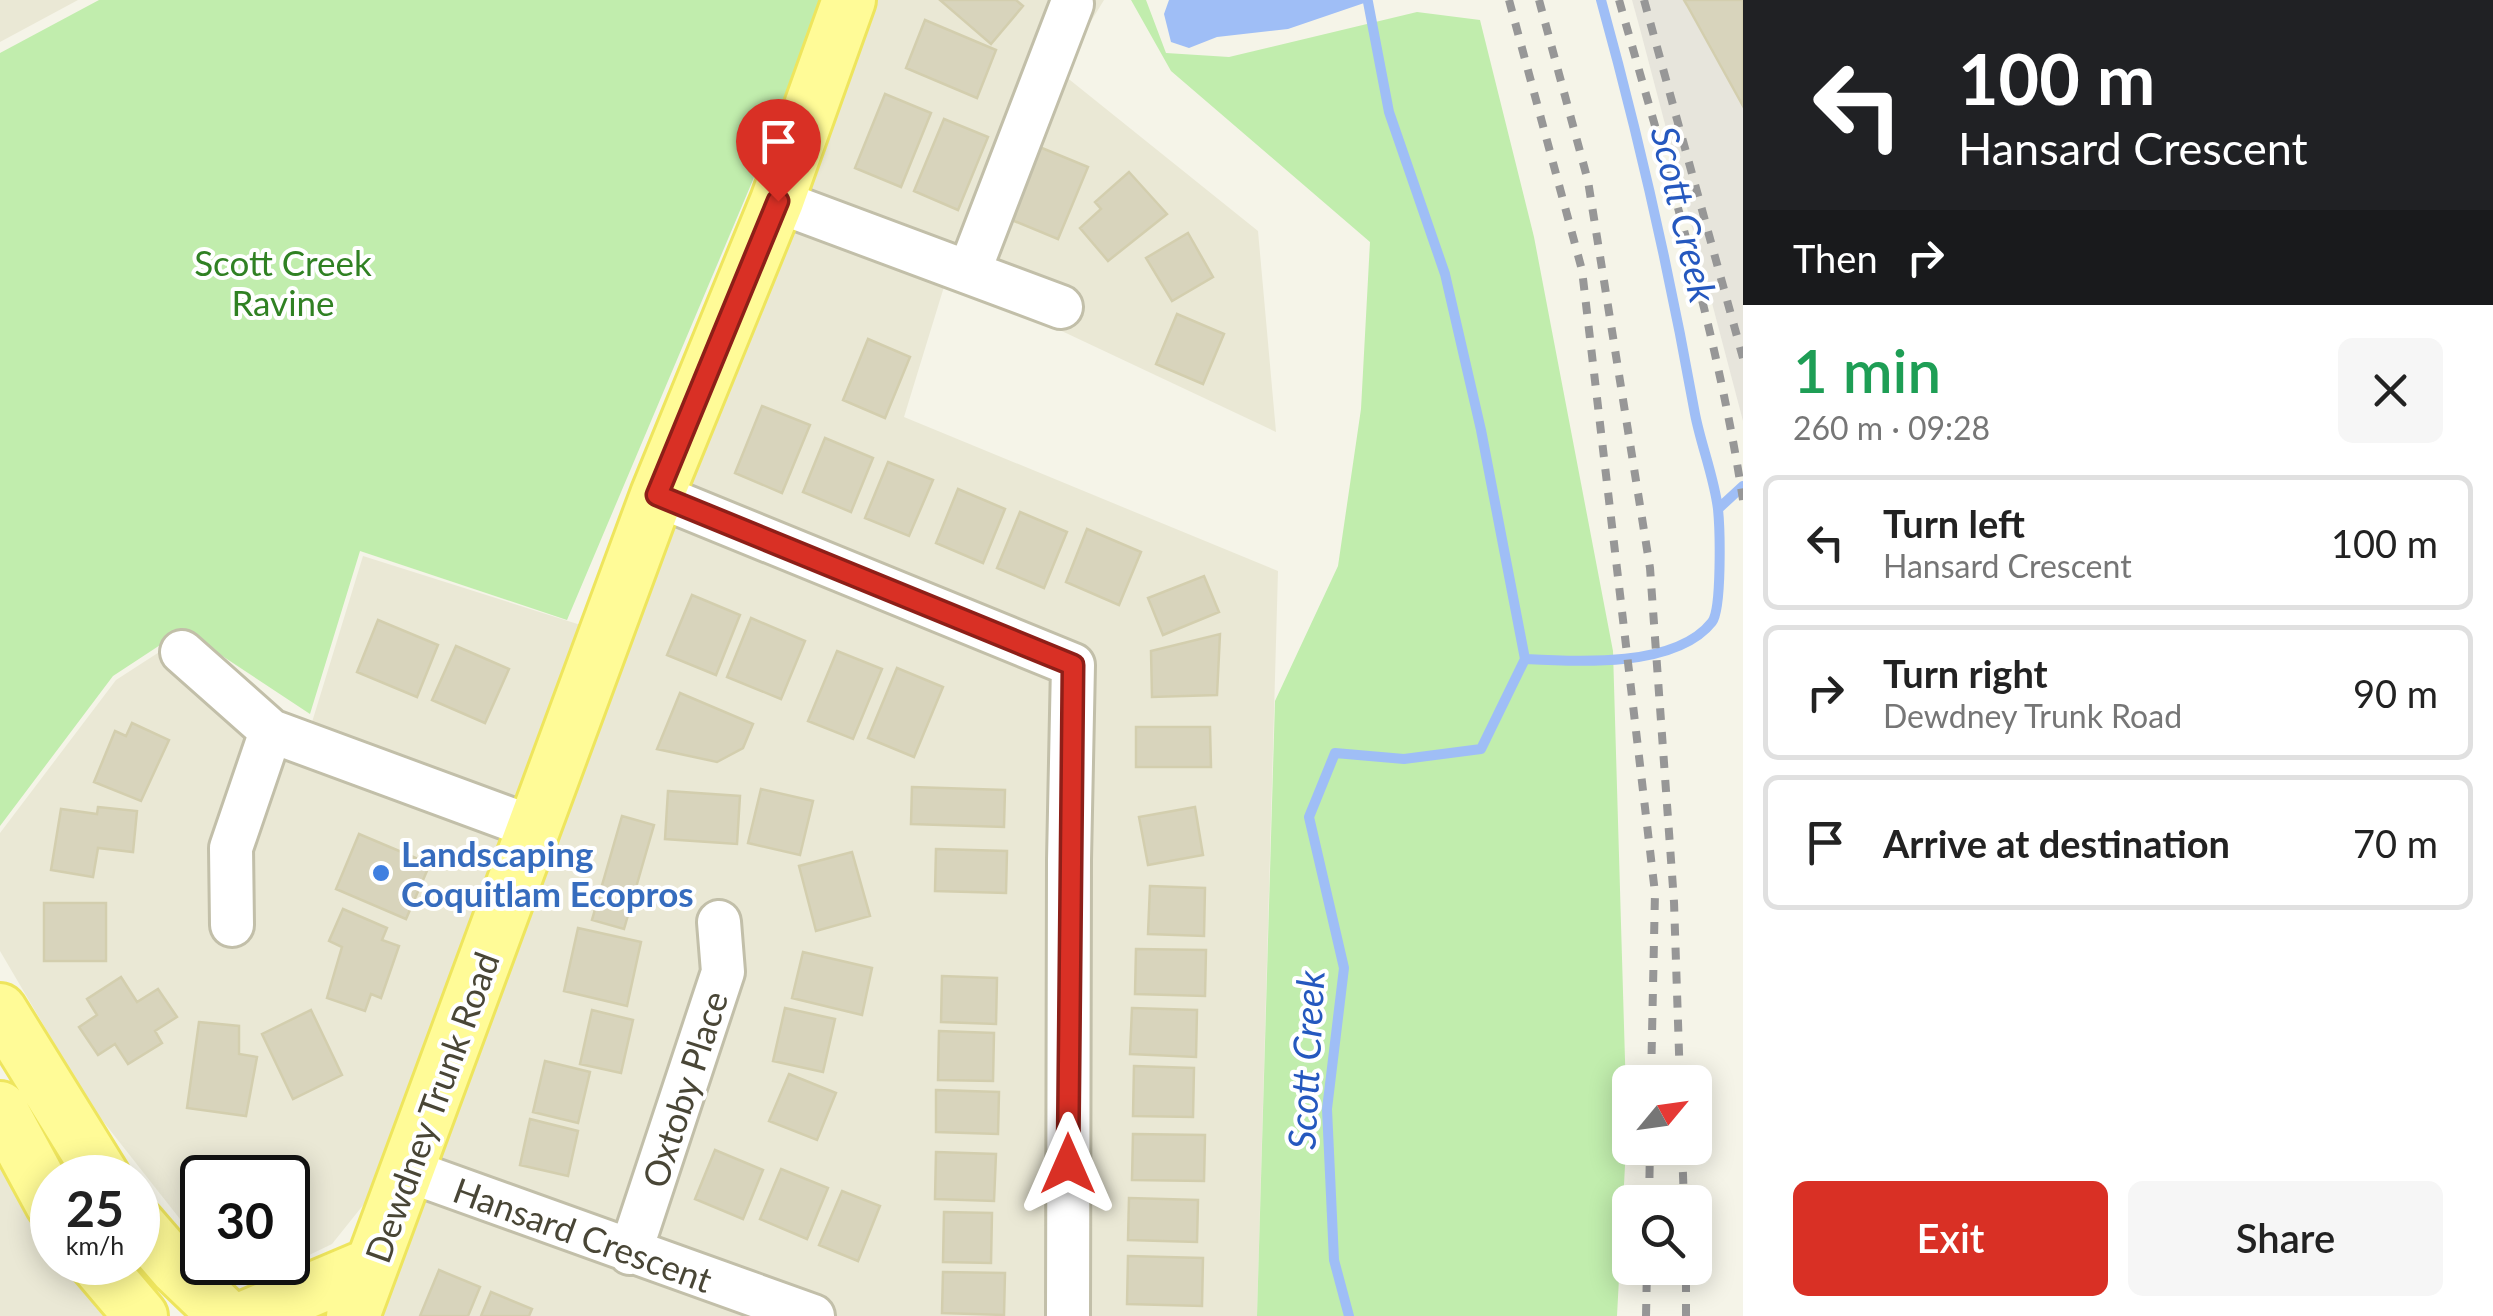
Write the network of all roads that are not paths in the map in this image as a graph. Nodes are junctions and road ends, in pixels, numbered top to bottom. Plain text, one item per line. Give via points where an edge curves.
1 (848, 0) edge
2 (1072, 4) dead end
3 (778, 201) junction
4 (969, 272) junction
5 (1061, 307) dead end
6 (657, 495) junction
7 (182, 652) dead end
8 (271, 731) junction
9 (534, 828) junction
10 (718, 922) dead end
11 (232, 926) dead end
12 (0, 1010) edge
13 (0, 1108) edge
14 (90, 1155) edge
15 (30, 1163) edge
16 (409, 1171) junction
17 (160, 1249) edge
18 (630, 1253) junction
19 (372, 1264) junction
20 (114, 1285) edge
21 (141, 1316) edge
22 (226, 1316) edge
23 (249, 1316) edge
24 (353, 1316) edge
25 (814, 1316) edge
26 (1068, 1316) edge

1 - 3 main road, Dewdney Trunk Road
2 - 4 street
3 - 4 street
3 - 6 main road, Dewdney Trunk Road
4 - 5 street
6 - 9 main road, Dewdney Trunk Road
6 - 26 street via 1073,665
7 - 8 street
8 - 9 street
8 - 11 street via 232,848
9 - 16 main road, Dewdney Trunk Road
10 - 18 street, Oxtoby Place via 722,972
12 - 14 main road
13 - 15 main road
16 - 18 street, Hansard Crescent
16 - 19 main road, Dewdney Trunk Road
17 - 22 main road
18 - 25 street, Hansard Crescent
19 - 23 main road
19 - 24 main road, Dewdney Trunk Road
20 - 21 main road

